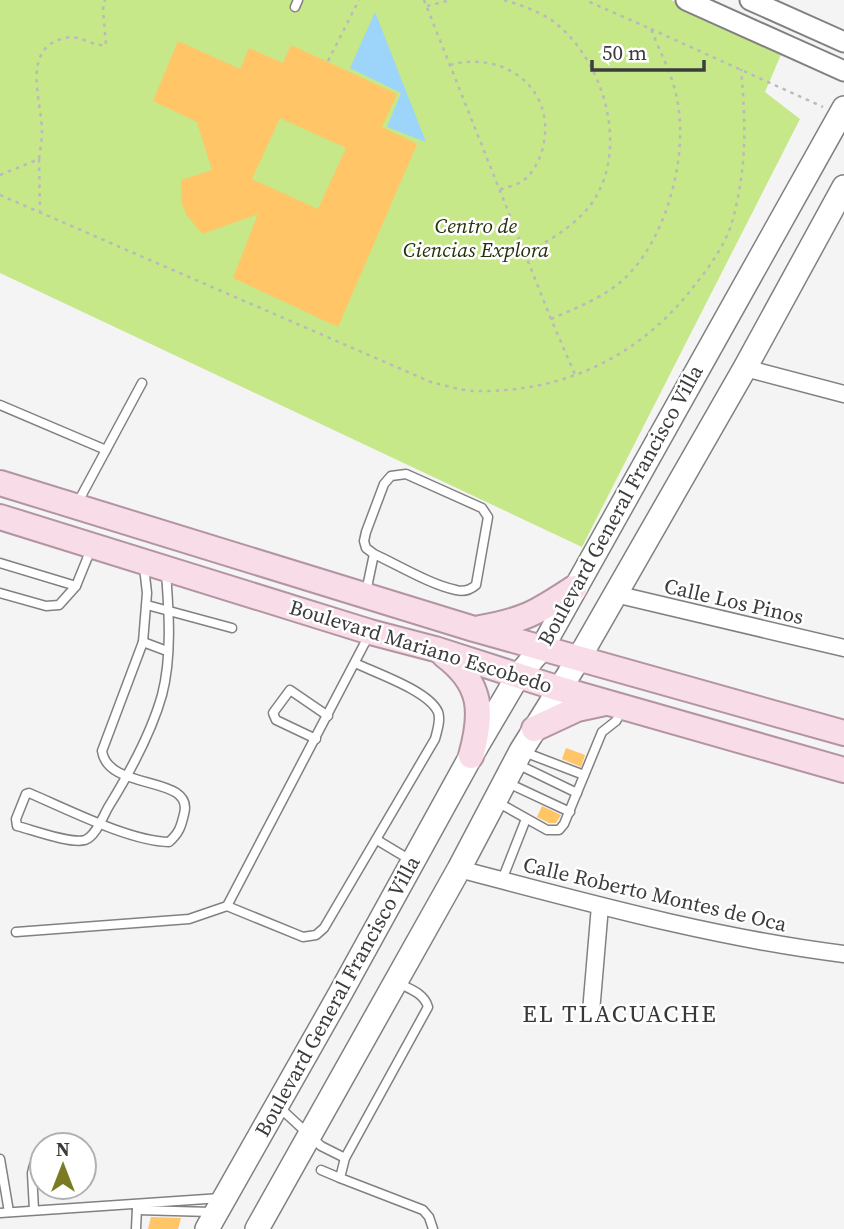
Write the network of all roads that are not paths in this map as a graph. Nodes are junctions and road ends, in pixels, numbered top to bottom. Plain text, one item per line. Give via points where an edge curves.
1 (686, 0) edge
2 (750, 0) edge
3 (844, 42) edge
4 (844, 71) edge
5 (842, 111) edge
6 (844, 187) edge
7 (746, 368) junction
8 (142, 383) dead end
9 (844, 394) edge
10 (0, 405) edge
11 (106, 450) junction
12 (0, 483) edge
13 (76, 505) junction
14 (0, 517) edge
15 (92, 544) junction
16 (374, 554) junction
17 (0, 563) edge
18 (155, 564) junction
19 (76, 586) junction
20 (574, 587) junction
21 (0, 593) edge
22 (366, 594) junction
23 (615, 594) junction
24 (147, 605) junction
25 (169, 611) junction
26 (232, 628) dead end
27 (474, 629) junction
28 (370, 632) junction
29 (144, 642) junction
30 (844, 647) edge
31 (542, 648) junction
32 (435, 649) junction
33 (167, 652) junction
34 (579, 658) junction
35 (355, 663) junction
36 (518, 676) junction
37 (560, 689) junction
38 (618, 704) junction
39 (328, 716) junction
40 (534, 729) junction
41 (844, 733) edge
42 (316, 739) junction
43 (471, 756) junction
44 (844, 770) edge
45 (509, 774) junction
46 (584, 775) junction
47 (127, 776) junction
48 (577, 793) junction
49 (569, 812) junction
50 (526, 819) junction
51 (99, 822) junction
52 (377, 840) junction
53 (412, 861) junction
54 (459, 869) junction
55 (502, 880) junction
56 (228, 906) junction
57 (600, 906) junction
58 (16, 932) dead end
59 (844, 954) edge
60 (396, 982) junction
61 (590, 1012) dead end
62 (277, 1104) junction
63 (307, 1136) junction
64 (345, 1158) junction
65 (0, 1159) edge
66 (321, 1170) dead end
67 (340, 1178) junction
68 (34, 1201) edge
69 (137, 1207) junction
70 (34, 1210) junction
71 (4, 1212) edge
72 (216, 1213) edge
73 (136, 1229) edge
74 (257, 1229) edge
75 (433, 1229) edge

1 - 4 street
2 - 3 street
5 - 20 main road, Boulevard General Francisco Villa
6 - 7 main road, Boulevard General Francisco Villa
7 - 9 street
7 - 23 main road, Boulevard General Francisco Villa
8 - 11 lane
10 - 11 lane
11 - 13 lane
12 - 13 main road, Boulevard Mariano Escobedo
13 - 22 main road, Boulevard Mariano Escobedo
14 - 15 main road, Boulevard Mariano Escobedo
15 - 18 main road, Boulevard Mariano Escobedo
15 - 19 lane
16 - 16 lane via 444,586 470,590 476,585 488,517 482,508 406,474 391,476 364,541
16 - 22 lane
17 - 19 lane
18 - 24 lane
18 - 25 lane
18 - 28 main road, Boulevard Mariano Escobedo
19 - 21 lane via 60,605 46,606
20 - 27 main road via 532,615
20 - 31 main road, Boulevard General Francisco Villa
22 - 27 main road, Boulevard Mariano Escobedo
23 - 30 street, Calle Los Pinos
23 - 34 main road, Boulevard General Francisco Villa
24 - 25 lane
24 - 29 lane
25 - 26 lane
25 - 33 lane
27 - 31 main road, Boulevard Mariano Escobedo
28 - 32 main road, Boulevard Mariano Escobedo
28 - 35 lane
29 - 33 lane
29 - 47 lane via 102,751 106,765
31 - 34 main road, Boulevard Mariano Escobedo
31 - 36 main road, Boulevard General Francisco Villa
32 - 36 main road, Boulevard Mariano Escobedo
32 - 43 main road via 455,663 475,694 480,715
33 - 47 lane via 162,693
34 - 37 main road, Boulevard General Francisco Villa
34 - 41 main road, Boulevard Mariano Escobedo
35 - 39 lane
35 - 52 lane via 419,693 438,713 435,739
36 - 37 main road, Boulevard Mariano Escobedo
36 - 43 main road, Boulevard General Francisco Villa
37 - 38 main road, Boulevard Mariano Escobedo
37 - 40 main road, Boulevard General Francisco Villa
38 - 40 main road via 577,709
38 - 44 main road, Boulevard Mariano Escobedo
38 - 46 lane via 616,721 602,732
39 - 42 lane
39 - 42 lane via 290,690 273,713 276,720
40 - 45 main road, Boulevard General Francisco Villa
42 - 56 lane
43 - 53 main road, Boulevard General Francisco Villa
45 - 46 lane
45 - 48 lane
45 - 49 lane
45 - 50 lane
45 - 54 main road, Boulevard General Francisco Villa
46 - 48 lane
47 - 51 lane
47 - 51 lane via 183,797 186,807 180,832 169,842 153,842
48 - 49 lane
49 - 50 lane via 553,832
50 - 55 lane
51 - 51 lane via 93,835 75,840 17,826 16,819 29,793
52 - 53 lane
52 - 56 lane via 316,935 303,937
53 - 62 main road, Boulevard General Francisco Villa
54 - 55 street, Calle Roberto Montes de Oca
54 - 60 main road, Boulevard General Francisco Villa
55 - 57 street, Calle Roberto Montes de Oca
56 - 58 lane via 189,919
57 - 59 street, Calle Roberto Montes de Oca via 759,941
57 - 61 street
60 - 63 main road, Boulevard General Francisco Villa
60 - 64 lane via 426,999 428,1007
62 - 63 lane
62 - 72 main road, Boulevard General Francisco Villa
63 - 64 lane
63 - 74 main road, Boulevard General Francisco Villa
64 - 67 lane
65 - 71 lane
66 - 67 lane
67 - 75 lane via 414,1205 429,1217
68 - 70 lane
69 - 70 lane
69 - 72 lane
69 - 72 lane
69 - 73 lane
70 - 71 lane

